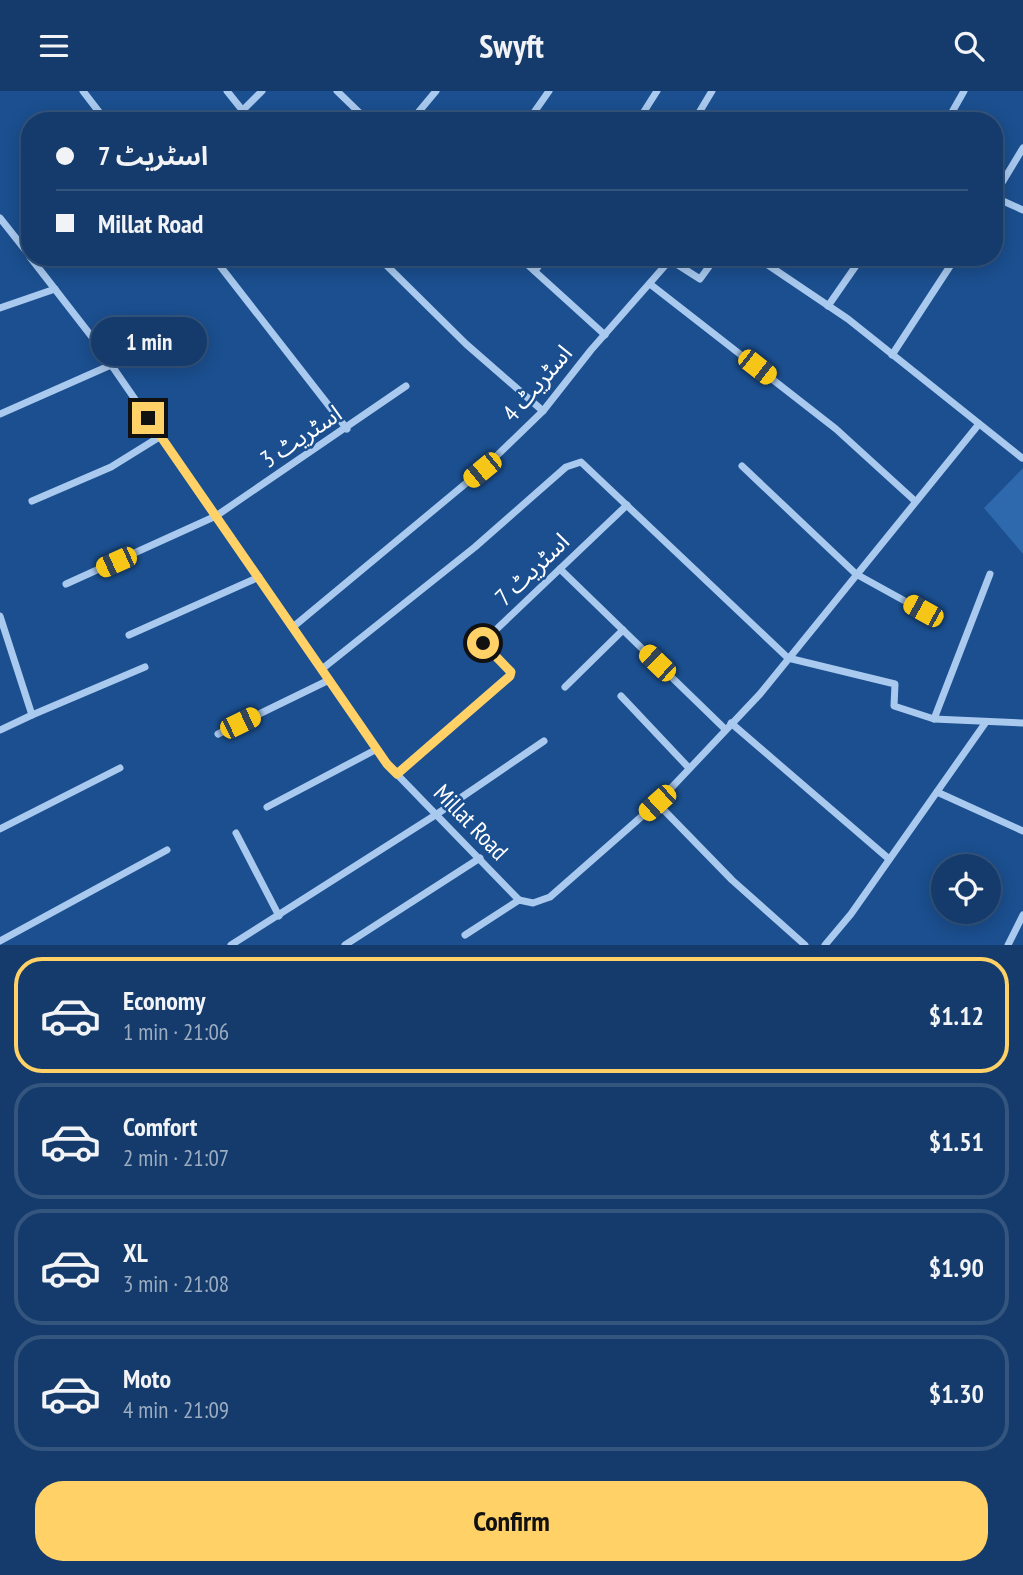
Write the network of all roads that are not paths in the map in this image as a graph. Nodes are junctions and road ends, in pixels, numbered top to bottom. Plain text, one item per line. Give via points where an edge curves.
1 (83, 91) edge
2 (227, 91) edge
3 (262, 91) edge
4 (337, 91) edge
5 (436, 91) edge
6 (549, 91) edge
7 (657, 91) edge
8 (712, 91) edge
9 (964, 91) edge
10 (242, 110) joint
11 (99, 112) edge
12 (359, 112) edge
13 (418, 112) edge
14 (534, 112) edge
15 (644, 112) edge
16 (699, 112) edge
17 (952, 112) edge
18 (1023, 148) edge
19 (1003, 181) edge
20 (1003, 200) edge
21 (1023, 210) edge
22 (0, 218) edge
23 (21, 243) edge
24 (39, 266) edge
25 (220, 266) edge
26 (388, 266) edge
27 (529, 266) edge
28 (539, 266) edge
29 (663, 266) edge
30 (681, 266) edge
31 (709, 266) edge
32 (769, 266) edge
33 (856, 266) edge
34 (950, 266) edge
35 (535, 271) junction
36 (650, 284) junction
37 (55, 289) junction
38 (828, 306) junction
39 (0, 308) edge
40 (605, 335) junction
41 (892, 355) junction
42 (111, 365) junction
43 (406, 386) dead end
44 (544, 411) junction
45 (0, 414) edge
46 (979, 424) junction
47 (347, 429) junction
48 (161, 436) junction
49 (1022, 458) edge
50 (742, 466) dead end
51 (32, 501) dead end
52 (915, 501) junction
53 (627, 505) junction
54 (216, 516) junction
55 (561, 569) junction
56 (856, 574) junction
57 (990, 574) dead end
58 (259, 577) junction
59 (66, 584) dead end
60 (923, 611) dead end
61 (0, 616) edge
62 (293, 627) junction
63 (623, 630) junction
64 (129, 635) dead end
65 (10, 646) junction
66 (0, 650) edge
67 (788, 658) junction
68 (145, 667) dead end
69 (322, 669) junction
70 (329, 680) junction
71 (565, 687) dead end
72 (621, 696) dead end
73 (32, 715) junction
74 (934, 719) junction
75 (986, 722) junction
76 (1023, 723) edge
77 (728, 726) junction
78 (0, 730) edge
79 (218, 734) dead end
80 (544, 741) dead end
81 (377, 749) junction
82 (120, 768) dead end
83 (689, 768) junction
84 (397, 774) junction
85 (937, 792) junction
86 (657, 803) junction
87 (267, 807) dead end
88 (437, 814) junction
89 (0, 829) edge
90 (1023, 831) edge
91 (236, 833) dead end
92 (167, 850) dead end
93 (480, 858) junction
94 (889, 859) junction
95 (519, 900) junction
96 (1023, 915) edge
97 (279, 916) junction
98 (465, 935) dead end
99 (0, 940) edge
100 (231, 945) edge
101 (345, 945) edge
102 (805, 945) edge
103 (825, 945) edge
104 (1008, 945) edge

1 - 11 street
2 - 10 street
3 - 10 street
4 - 12 street
5 - 13 street
6 - 14 street
7 - 15 street
8 - 16 street
9 - 17 street
18 - 19 street
20 - 21 street
22 - 23 street, Millat Road
24 - 37 street, Millat Road
25 - 47 street
26 - 44 street via 466,344
27 - 35 street
28 - 35 street
29 - 36 street, اسٹریٹ 4
30 - 31 street via 700,279
32 - 38 street
33 - 38 street
34 - 41 street
35 - 40 street
36 - 40 street, اسٹریٹ 4
36 - 52 street via 836,429
37 - 39 street
37 - 42 street, Millat Road
38 - 41 street
40 - 44 street, اسٹریٹ 4
41 - 46 street
42 - 45 street
42 - 48 street, Millat Road
43 - 47 street, اسٹریٹ 3
44 - 62 street, اسٹریٹ 4 via 482,470
46 - 49 street
46 - 52 street
47 - 54 street, اسٹریٹ 3
48 - 51 street via 111,467
48 - 54 street, Millat Road
50 - 56 street
52 - 56 street
53 - 55 street, اسٹریٹ 7
53 - 67 street
53 - 69 street via 581,462 566,467 475,547
54 - 58 street, Millat Road
54 - 59 street, اسٹریٹ 3
55 - 63 street
55 - 84 street, اسٹریٹ 7 via 483,643 510,676
56 - 60 street
56 - 67 street
57 - 74 street
58 - 62 street, Millat Road
58 - 64 street
61 - 65 street
62 - 69 street, Millat Road
63 - 71 street
63 - 77 street
65 - 66 street
65 - 73 street
67 - 74 street via 895,684 894,706
67 - 77 street
68 - 73 street
69 - 70 street, Millat Road
70 - 79 street
70 - 81 street, Millat Road
72 - 83 street
73 - 78 street
74 - 75 street
75 - 76 street
75 - 85 street
77 - 83 street
77 - 94 street
80 - 88 street
81 - 84 street, Millat Road
81 - 87 street
82 - 89 street
83 - 86 street
84 - 88 street, Millat Road
85 - 90 street
85 - 94 street
86 - 95 street via 550,897 533,903
86 - 102 street via 732,880
88 - 93 street, Millat Road
88 - 97 street
91 - 97 street
92 - 99 street
93 - 95 street, Millat Road
93 - 101 street
94 - 103 street
95 - 98 street
96 - 104 street
97 - 100 street

